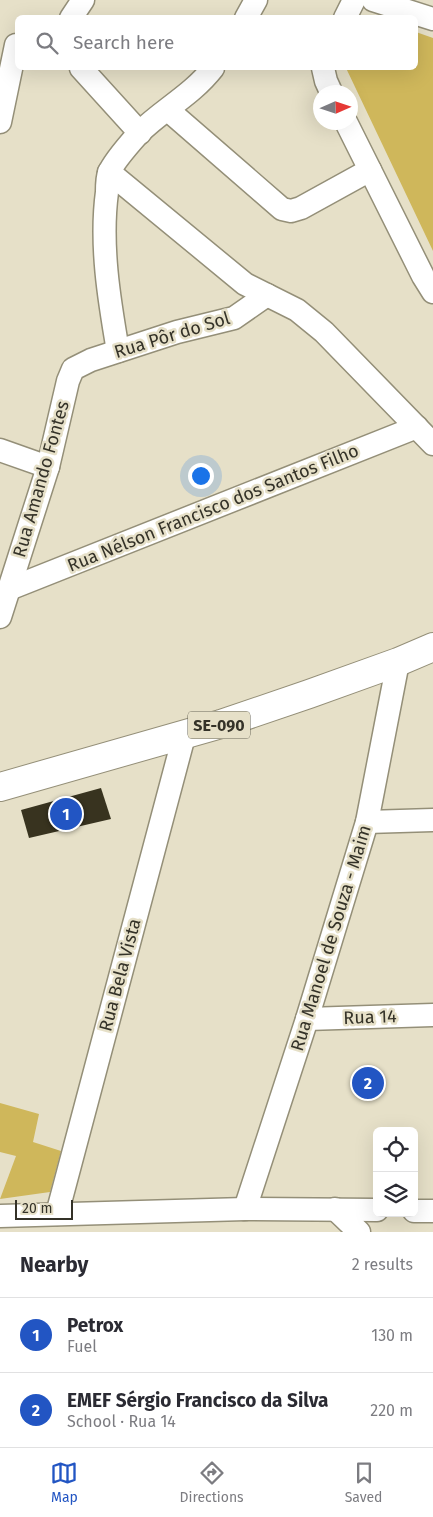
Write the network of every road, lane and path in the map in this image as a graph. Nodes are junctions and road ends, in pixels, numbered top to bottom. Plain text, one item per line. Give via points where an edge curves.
1 (83, 0) edge
2 (256, 0) edge
3 (354, 0) edge
4 (373, 0) edge
5 (74, 15) edge
6 (248, 15) edge
7 (346, 15) edge
8 (433, 19) edge
9 (15, 50) edge
10 (83, 70) edge
11 (211, 70) edge
12 (323, 70) edge
13 (328, 85) edge
14 (168, 110) junction
15 (0, 122) edge
16 (350, 130) edge
17 (140, 133) junction
18 (370, 170) junction
19 (109, 172) junction
20 (433, 292) edge
21 (267, 295) junction
22 (118, 351) junction
23 (73, 369) joint
24 (417, 427) junction
25 (433, 444) edge
26 (0, 450) edge
27 (48, 467) junction
28 (8, 574) edge
29 (0, 617) edge
30 (433, 646) edge
31 (398, 662) junction
32 (184, 736) junction
33 (0, 786) edge
34 (433, 820) edge
35 (367, 822) junction
36 (433, 1015) edge
37 (308, 1019) junction
38 (245, 1209) junction
39 (335, 1209) junction
40 (373, 1210) edge
41 (418, 1211) edge
42 (433, 1211) edge
43 (67, 1214) junction
44 (0, 1216) edge
45 (96, 1232) edge
46 (359, 1232) edge

1 - 5 street
2 - 6 street
3 - 7 street
4 - 8 street
9 - 15 street
10 - 17 street
11 - 14 street
12 - 13 street
14 - 17 street
14 - 18 street via 282,209 301,208
16 - 18 street
17 - 19 street
18 - 20 street
19 - 21 street via 245,284
19 - 22 street via 105,239
21 - 22 street, Rua Pôr do Sol via 234,318
21 - 24 street via 297,310 324,332
22 - 23 street, Rua Pôr do Sol
23 - 27 street, Rua Amando Fontes
24 - 25 street
24 - 28 street, Rua Nélson Francisco dos Santos Filho
26 - 27 street
27 - 28 street, Rua Amando Fontes
28 - 29 street, Rua Amando Fontes
30 - 31 main road, SE-090
31 - 32 main road, SE-090
31 - 35 street, Rua Manoel de Souza - Maim
32 - 33 main road, SE-090
32 - 43 street, Rua Bela Vista
34 - 35 street
35 - 37 street, Rua Manoel de Souza - Maim
36 - 37 street, Rua 14
37 - 38 street, Rua Manoel de Souza - Maim
38 - 39 street
38 - 43 street
39 - 40 street
39 - 46 street
41 - 42 street
43 - 44 street
43 - 45 street

